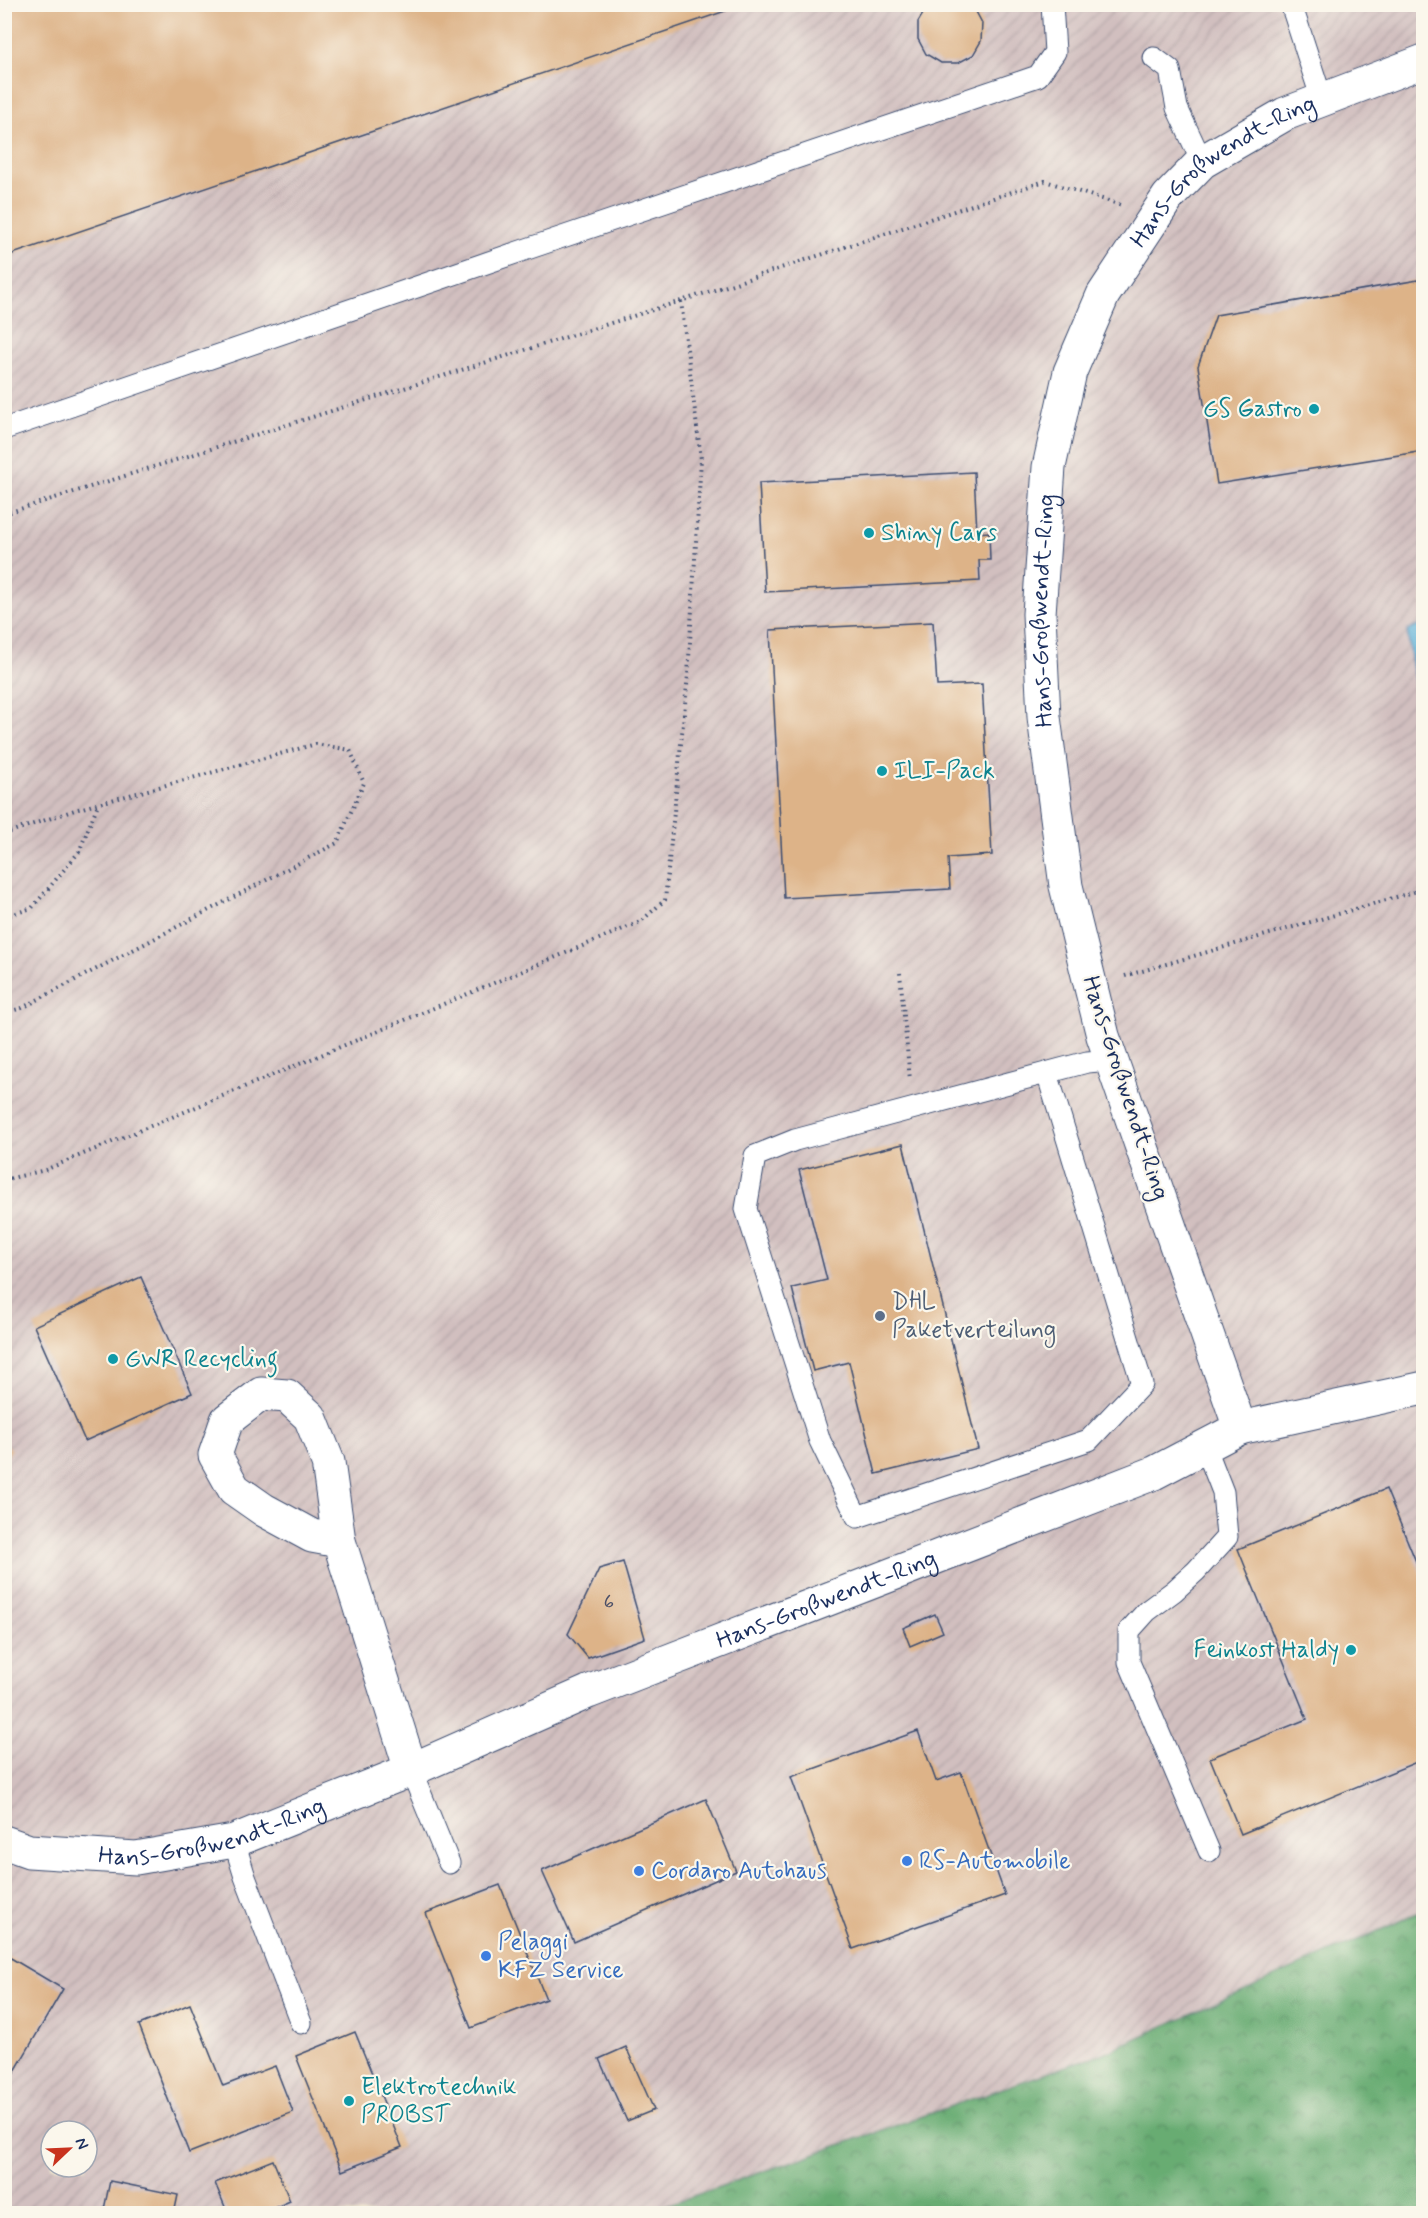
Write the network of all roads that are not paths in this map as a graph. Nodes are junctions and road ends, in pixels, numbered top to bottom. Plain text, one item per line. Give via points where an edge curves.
1 (1052, 4) edge
2 (1291, 4) edge
3 (1154, 58) dead end
4 (1424, 61) edge
5 (1322, 100) junction
6 (1202, 162) junction
7 (4, 429) edge
8 (1112, 1060) junction
9 (1047, 1073) junction
10 (1424, 1388) edge
11 (1240, 1428) junction
12 (1205, 1446) junction
13 (339, 1541) junction
14 (411, 1770) junction
15 (234, 1841) junction
16 (4, 1842) edge
17 (1209, 1851) dead end
18 (450, 1863) dead end
19 (301, 2023) dead end

1 - 7 lane via 1055,52 1038,76
2 - 5 lane
3 - 6 lane via 1170,70 1177,108
4 - 5 street, Hans-Großwendt-Ring
5 - 6 street, Hans-Großwendt-Ring via 1285,114
6 - 8 street, Hans-Großwendt-Ring via 1168,197 1103,295 1070,372 1048,467 1039,614 1044,717 1066,886
8 - 9 lane
8 - 11 street, Hans-Großwendt-Ring
9 - 9 lane via 795,1140 755,1156 746,1209 820,1441 857,1517 1089,1440 1142,1384
10 - 11 street, Hans-Großwendt-Ring
11 - 12 street, Hans-Großwendt-Ring
12 - 14 street, Hans-Großwendt-Ring via 1155,1473 588,1692
12 - 17 lane via 1223,1492 1227,1537 1197,1571 1147,1611 1129,1631 1129,1662
13 - 13 street via 328,1462 310,1417 287,1396 261,1394 227,1420 215,1455 234,1489 264,1510 312,1536
13 - 14 street
14 - 15 street, Hans-Großwendt-Ring
14 - 18 lane
15 - 16 street, Hans-Großwendt-Ring via 136,1858 29,1851
15 - 19 lane

